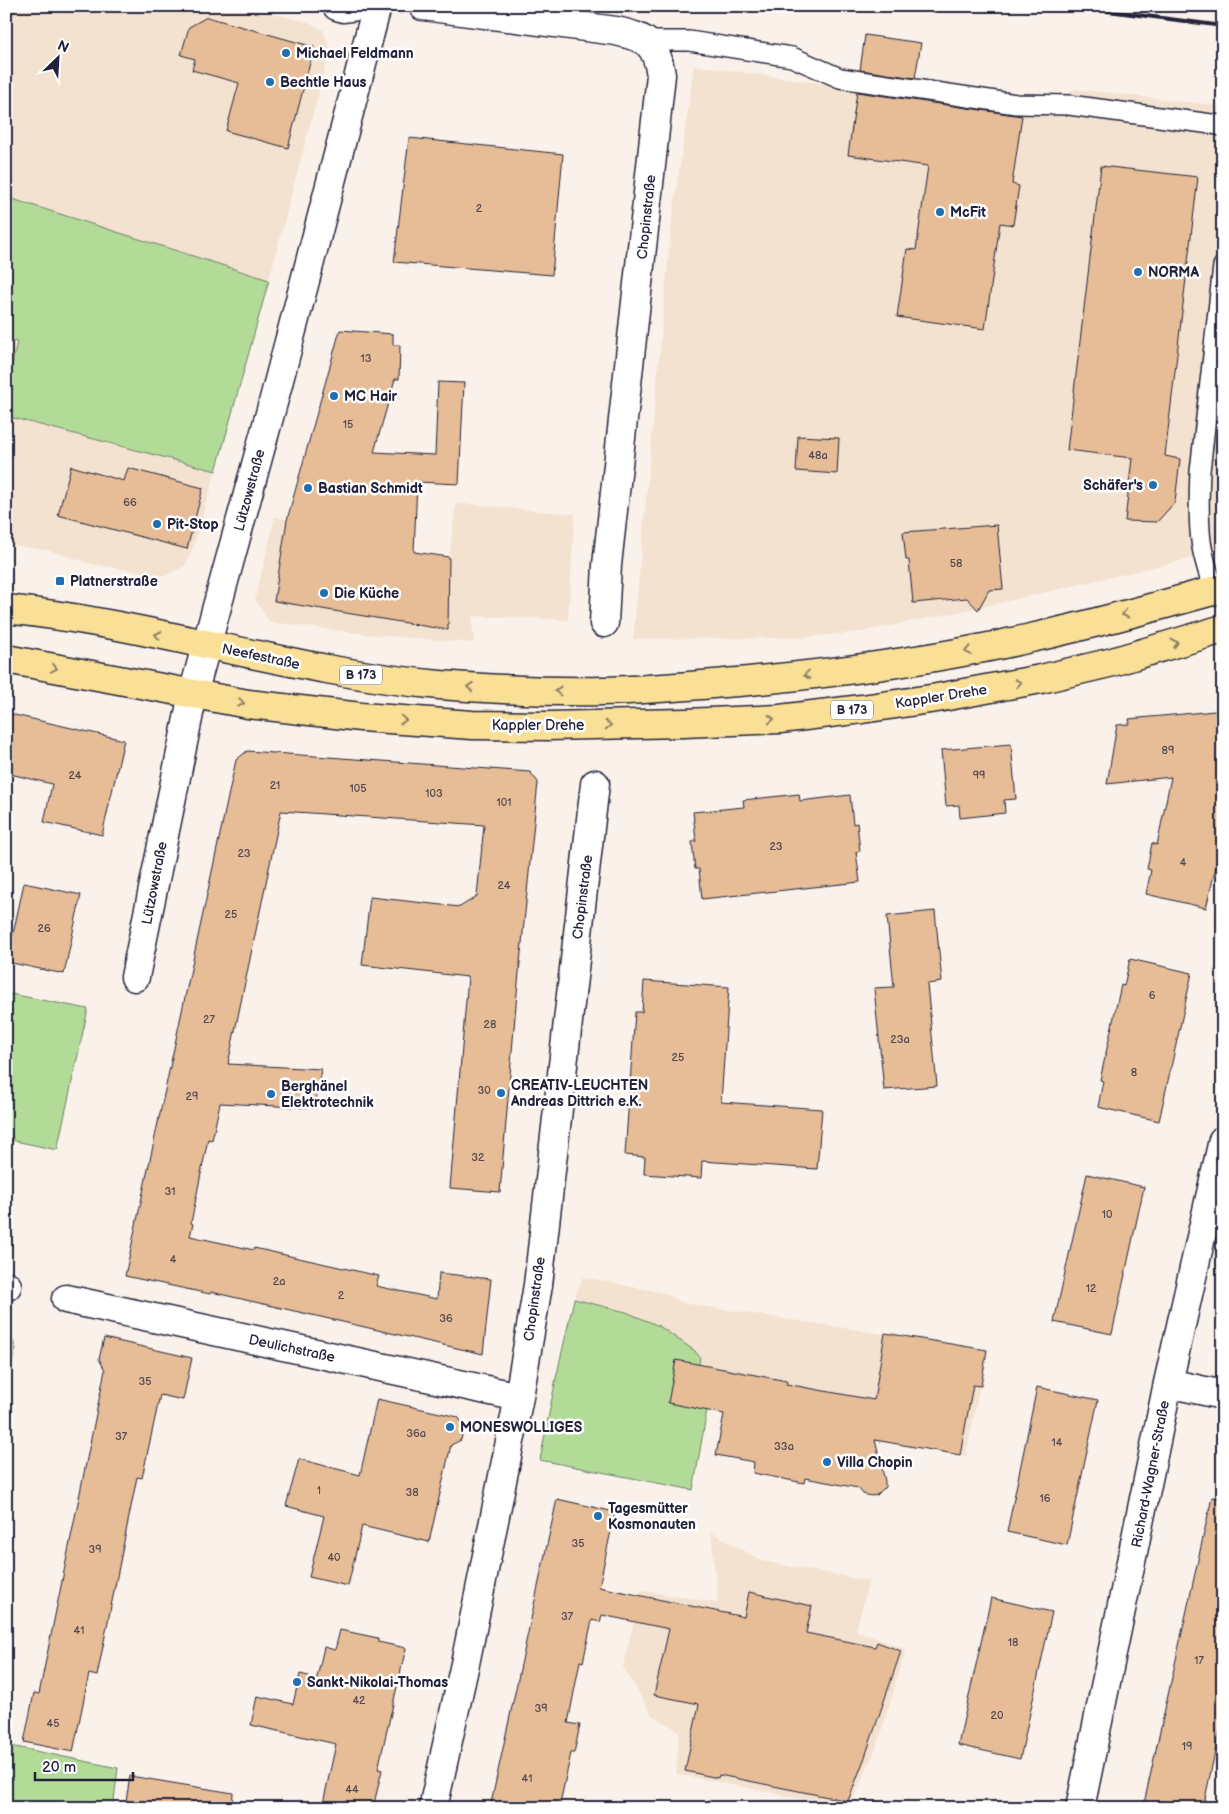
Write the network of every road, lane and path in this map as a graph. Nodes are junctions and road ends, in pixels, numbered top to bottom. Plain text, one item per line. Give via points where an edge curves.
1 (337, 6) edge
2 (358, 6) edge
3 (377, 6) edge
4 (423, 6) edge
5 (647, 41) junction
6 (1223, 127) edge
7 (1223, 266) edge
8 (1219, 589) edge
9 (6, 609) edge
10 (604, 623) dead end
11 (1223, 628) edge
12 (206, 645) junction
13 (6, 659) edge
14 (193, 694) junction
15 (595, 784) dead end
16 (135, 977) dead end
17 (1223, 1140) edge
18 (66, 1299) dead end
19 (1168, 1383) junction
20 (1223, 1395) edge
21 (519, 1397) junction
22 (433, 1808) edge
23 (1080, 1808) edge

1 - 2 street
3 - 12 street, Lützowstraße
4 - 5 street via 616,31 634,34
5 - 6 lane via 689,41 792,57 840,78 1016,104 1069,105
5 - 10 street, Chopinstraße via 658,57 661,75 607,565
7 - 8 lane via 1199,491 1201,542 1205,561
8 -> 12 main road, Neefestraße / B 173 via 1032,638 884,666 797,677 602,691 438,685 340,672
12 -> 9 main road, Neefestraße / B 173 via 56,614
14 -> 11 main road, Kappler Drehe / B 173 via 248,704 472,726 780,719 862,709 1041,679 1109,663
12 - 14 street, Lützowstraße
13 -> 14 main road, B 173
14 - 16 street, Lützowstraße
15 - 21 street, Chopinstraße via 538,1285
17 - 19 street, Richard-Wagner-Straße
18 - 21 street, Deulichstraße
19 - 20 street
19 - 23 street, Richard-Wagner-Straße
21 - 22 street, Chopinstraße

